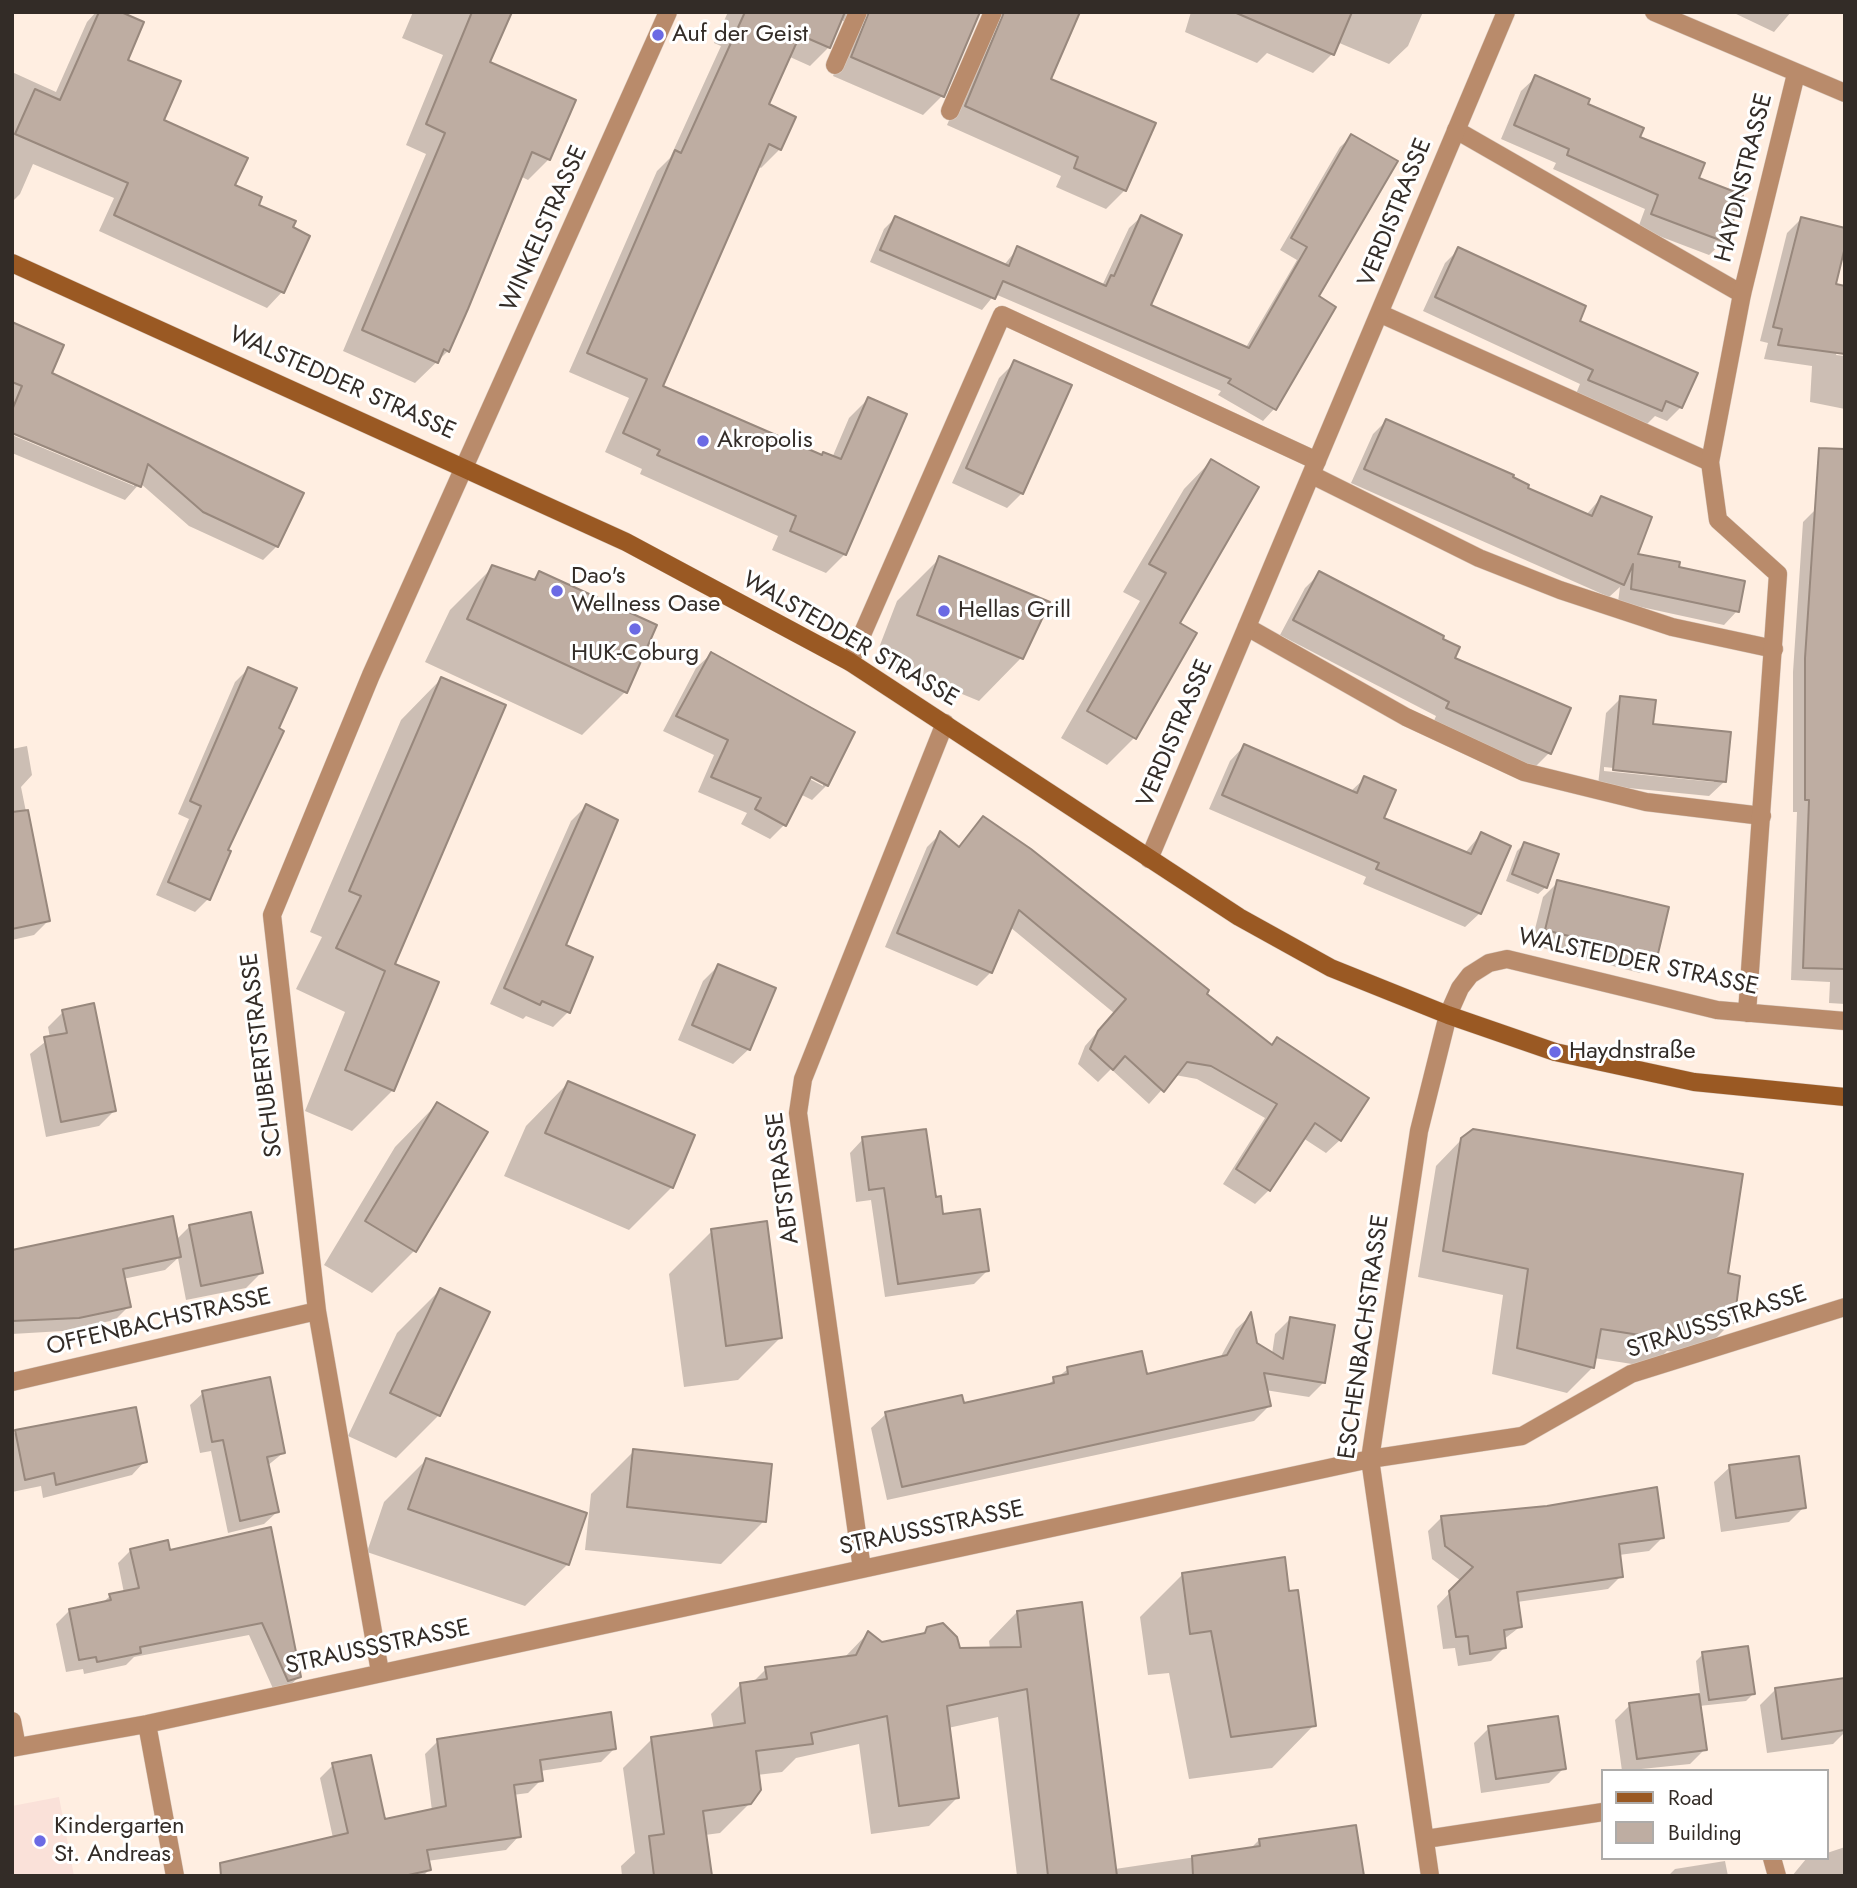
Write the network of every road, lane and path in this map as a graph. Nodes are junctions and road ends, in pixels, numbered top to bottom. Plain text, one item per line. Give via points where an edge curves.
1 (668, 12) edge
2 (858, 12) edge
3 (993, 12) edge
4 (1506, 12) edge
5 (1654, 12) edge
6 (835, 65) dead end
7 (1796, 74) junction
8 (1845, 93) edge
9 (950, 111) dead end
10 (1456, 130) junction
11 (1620, 226) joint
12 (12, 263) edge
13 (1742, 294) junction
14 (1381, 314) junction
15 (1710, 462) junction
16 (466, 466) junction
17 (1314, 468) junction
18 (1247, 627) junction
19 (1774, 649) junction
20 (850, 662) junction
21 (945, 723) junction
22 (1762, 816) junction
23 (1149, 859) junction
24 (1746, 1013) junction
25 (1448, 1015) junction
26 (1845, 1021) edge
27 (1845, 1097) edge
28 (1845, 1307) edge
29 (317, 1311) junction
30 (12, 1382) edge
31 (1370, 1459) junction
32 (862, 1569) junction
33 (380, 1672) junction
34 (12, 1721) edge
35 (147, 1724) junction
36 (15, 1748) edge
37 (1602, 1812) edge
38 (1426, 1839) junction
39 (174, 1876) edge
40 (1430, 1876) edge

1 - 16 street, WINKELSTRASSE
2 - 6 street
3 - 9 street
4 - 10 street, VERDISTRASSE
5 - 7 street
7 - 8 street
7 - 13 street, HAYDNSTRASSE
10 - 11 street, VERDISTRASSE
10 - 14 street, VERDISTRASSE
11 - 13 street, HAYDNSTRASSE
12 - 16 main road, WALSTEDDER STRASSE
13 - 15 street, HAYDNSTRASSE
14 - 15 street, VERDISTRASSE
14 - 17 street, VERDISTRASSE
15 - 19 street, HAYDNSTRASSE via 1718,520 1778,574
16 - 20 main road, WALSTEDDER STRASSE via 626,542
16 - 29 street, SCHUBERTSTRASSE via 371,675 272,915
17 - 18 street, VERDISTRASSE
17 - 19 street via 1479,558 1672,627
17 - 20 street via 1002,315
18 - 22 street via 1406,717 1524,772 1646,802
18 - 23 street, VERDISTRASSE
19 - 22 street, HAYDNSTRASSE
20 - 21 main road, WALSTEDDER STRASSE
21 - 23 main road, WALSTEDDER STRASSE
21 - 32 street, ABTSTRASSE via 803,1079 798,1113
22 - 24 street, HAYDNSTRASSE
23 - 25 main road, WALSTEDDER STRASSE via 1239,917 1332,968
24 - 25 street, WALSTEDDER STRASSE via 1507,959 1470,975
24 - 26 street, WALSTEDDER STRASSE
25 - 27 main road, WALSTEDDER STRASSE via 1555,1052 1642,1073
25 - 31 street, ESCHENBACHSTRASSE via 1419,1131
28 - 31 street, STRAUSSSTRASSE via 1631,1374 1522,1436
29 - 30 street, OFFENBACHSTRASSE
29 - 33 street, SCHUBERTSTRASSE
31 - 32 street, STRAUSSSTRASSE
31 - 38 street, ESCHENBACHSTRASSE
32 - 33 street, STRAUSSSTRASSE
33 - 35 street, STRAUSSSTRASSE
34 - 36 street
35 - 36 street, STRAUSSSTRASSE
35 - 39 street
37 - 38 street
38 - 40 street, ESCHENBACHSTRASSE

